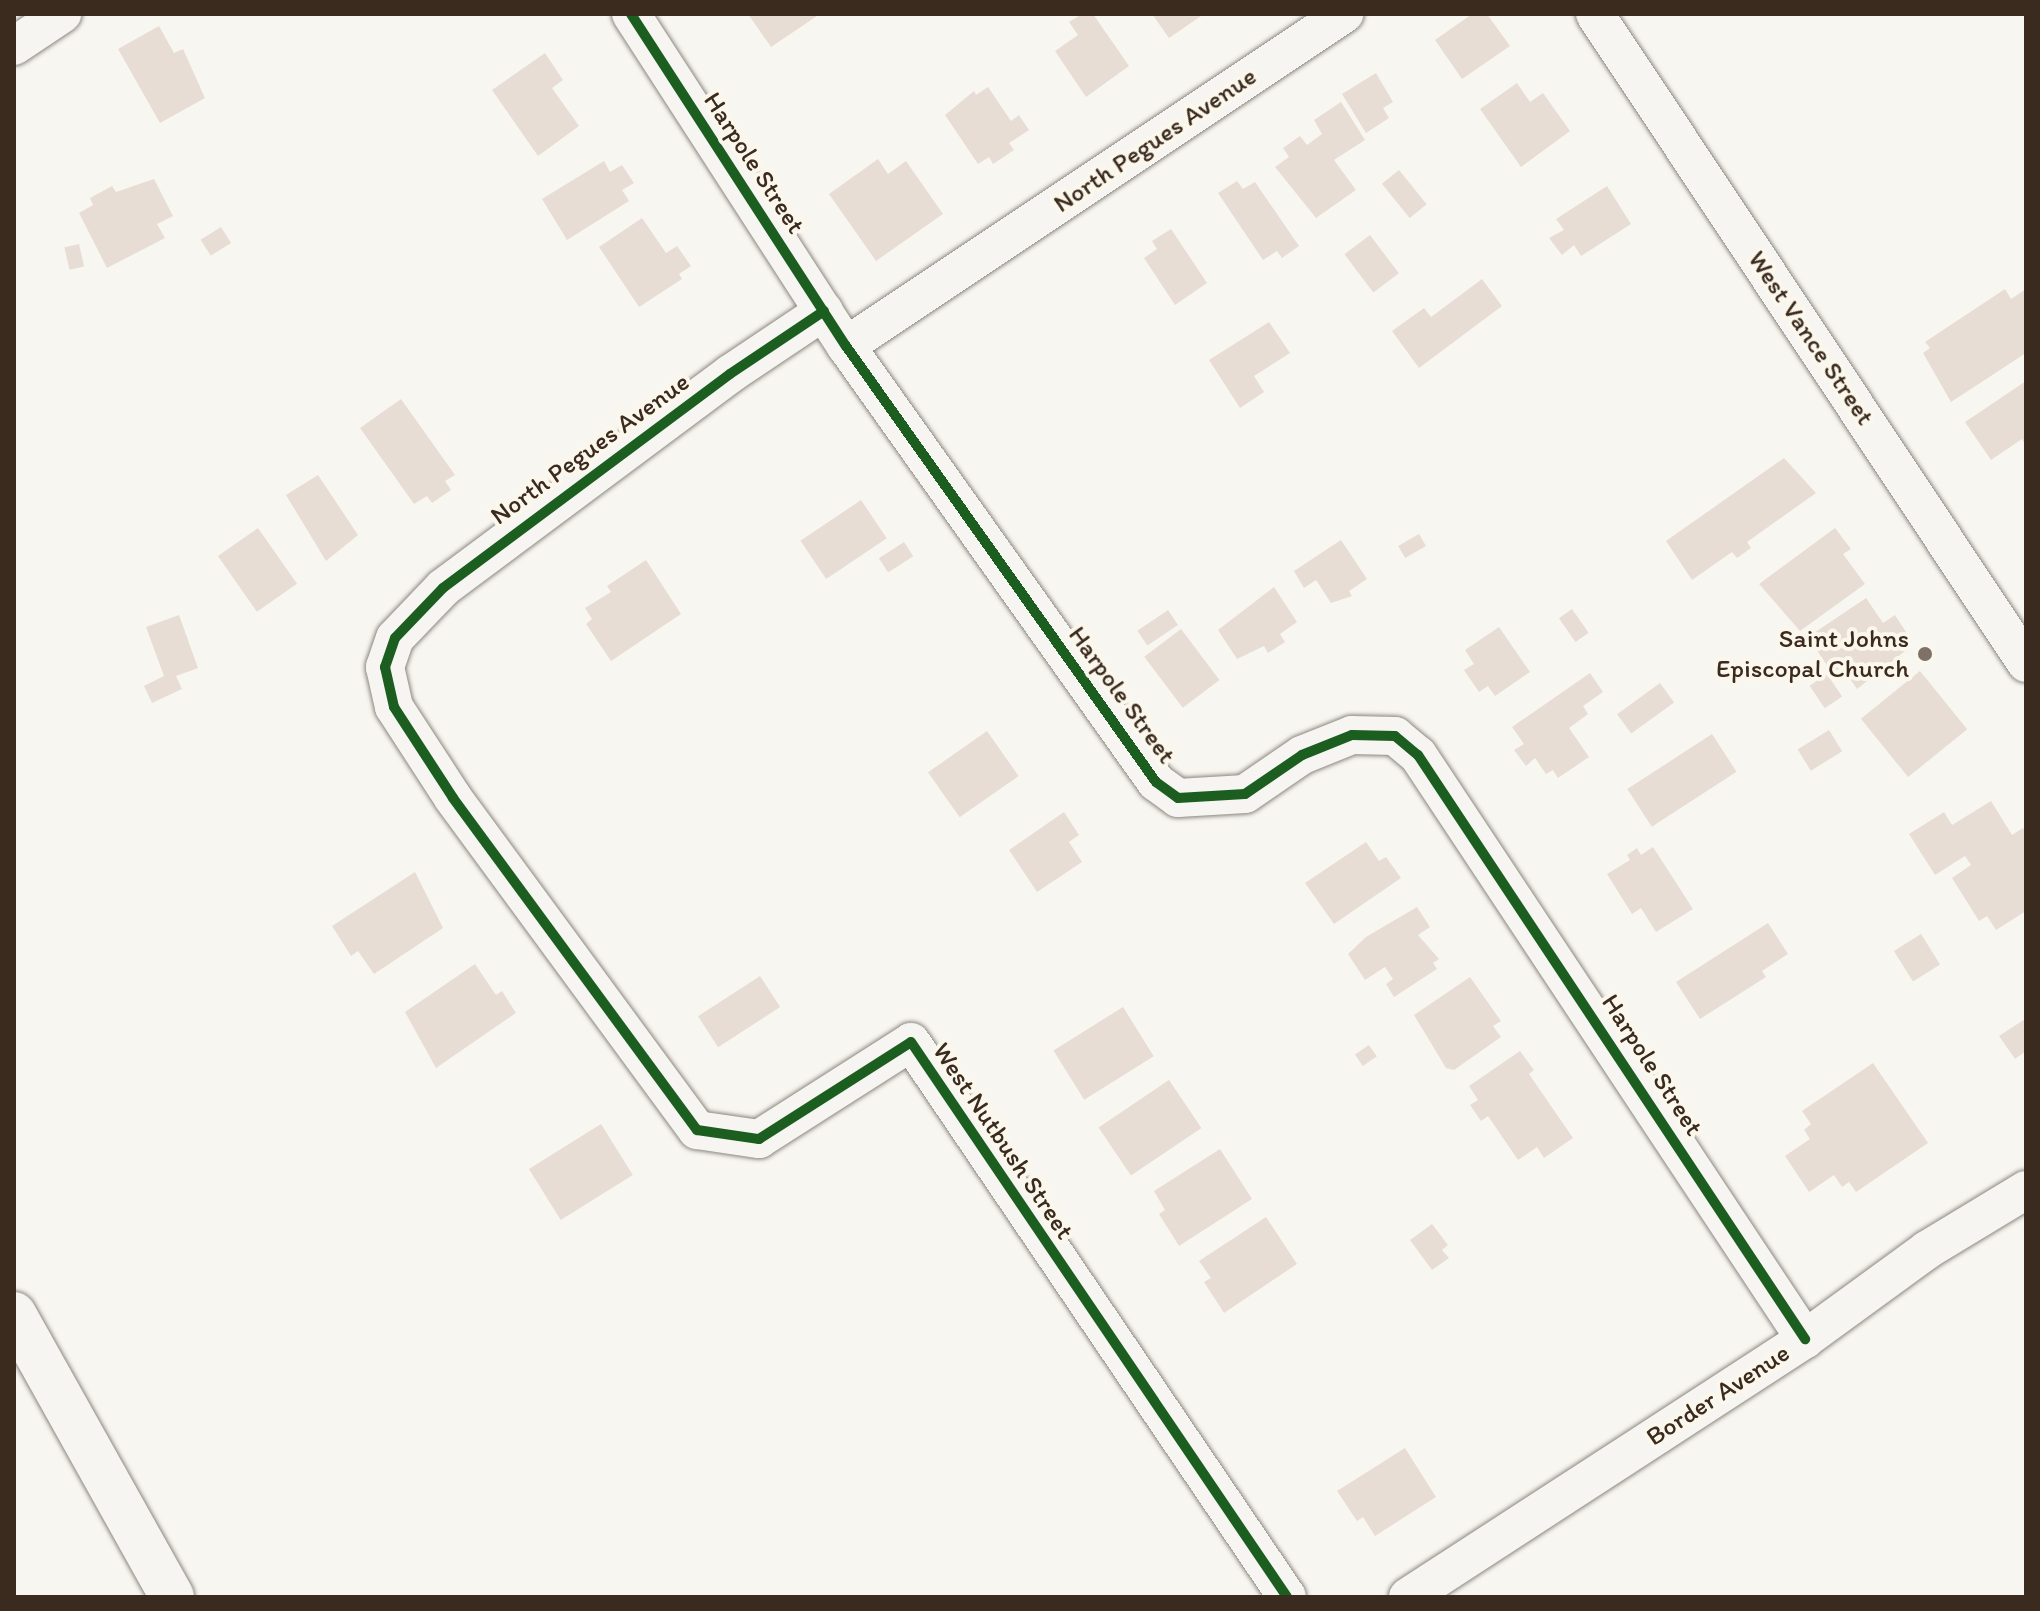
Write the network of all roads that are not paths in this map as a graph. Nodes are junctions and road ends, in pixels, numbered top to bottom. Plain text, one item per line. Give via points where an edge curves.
1 (62, 14) edge
2 (631, 14) edge
3 (1344, 14) edge
4 (1595, 14) edge
5 (14, 46) edge
6 (824, 311) junction
7 (846, 346) junction
8 (395, 638) joint
9 (2026, 663) edge
10 (2026, 1190) edge
11 (14, 1314) edge
12 (1805, 1339) junction
13 (172, 1597) edge
14 (1287, 1597) edge
15 (1408, 1597) edge

1 - 5 street
2 - 6 street, Harpole Street
3 - 7 street, North Pegues Avenue
4 - 9 street, West Vance Street
6 - 7 street, Harpole Street
6 - 8 street, North Pegues Avenue via 516,530 443,588
7 - 12 street, Harpole Street via 1156,782 1178,798 1245,794 1302,755 1352,735 1395,736 1418,755
8 - 14 street, West Nutbush Street via 385,667 394,707 479,835 697,1130 759,1139 911,1042
10 - 12 street, Border Avenue via 1927,1250
11 - 13 main road
12 - 15 street, Border Avenue

